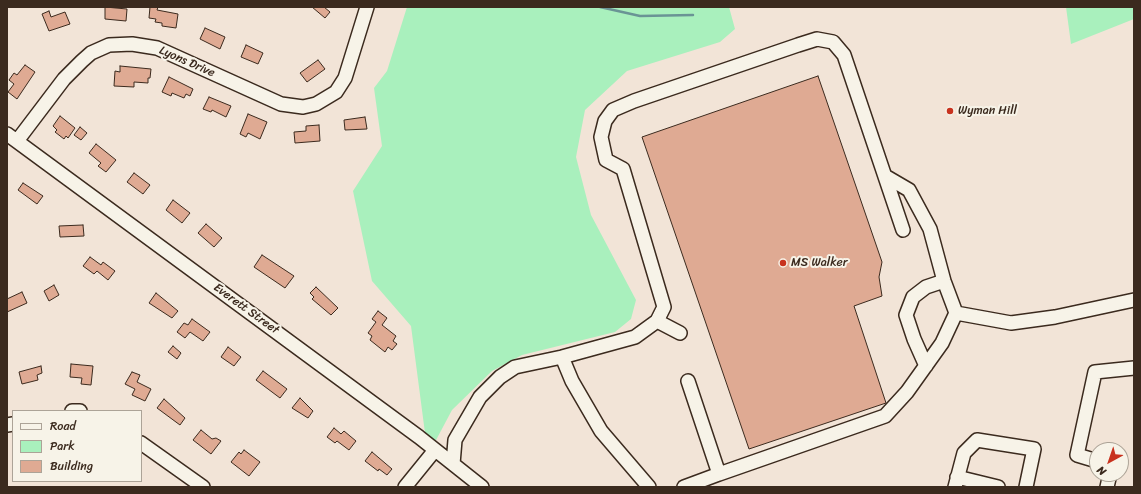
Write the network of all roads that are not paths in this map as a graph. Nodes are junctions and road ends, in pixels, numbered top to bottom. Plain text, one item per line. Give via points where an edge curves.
1 (367, 7) edge
2 (12, 137) edge
3 (884, 176) junction
4 (903, 230) dead end
5 (944, 281) junction
6 (1134, 300) edge
7 (956, 313) junction
8 (657, 321) junction
9 (680, 333) dead end
10 (562, 357) junction
11 (926, 366) junction
12 (1134, 368) edge
13 (688, 380) dead end
14 (142, 444) edge
15 (435, 450) junction
16 (1089, 459) edge
17 (452, 464) junction
18 (719, 474) junction
19 (956, 482) edge
20 (203, 487) edge
21 (405, 487) edge
22 (482, 487) edge
23 (649, 487) edge
24 (684, 487) edge
25 (998, 487) edge
26 (1026, 487) edge

1 - 2 street, Lyons Drive via 350,64 340,86 330,96 311,106 296,107 274,102 158,48 132,44 109,45 82,60
2 - 15 street, Everett Street
3 - 4 street
3 - 5 street via 909,190 930,229
3 - 8 street via 844,55 833,42 817,40 798,45 634,100 613,110 605,122 601,138 606,160 623,169 664,307
5 - 7 street
5 - 11 street via 926,287 913,297 906,315
6 - 7 street via 1055,318 1011,323
7 - 11 street via 942,342
8 - 9 street
8 - 10 street via 635,337
10 - 17 street via 515,366 500,377 480,397 460,430 455,440
10 - 23 street via 572,381 601,431
11 - 18 street via 885,416
12 - 16 street via 1095,372 1077,455
13 - 18 street
14 - 20 street
15 - 17 street, Everett Street
15 - 21 street
17 - 22 street, Everett Street
18 - 24 street
19 - 25 street
19 - 26 street via 964,453 977,440 1034,449

